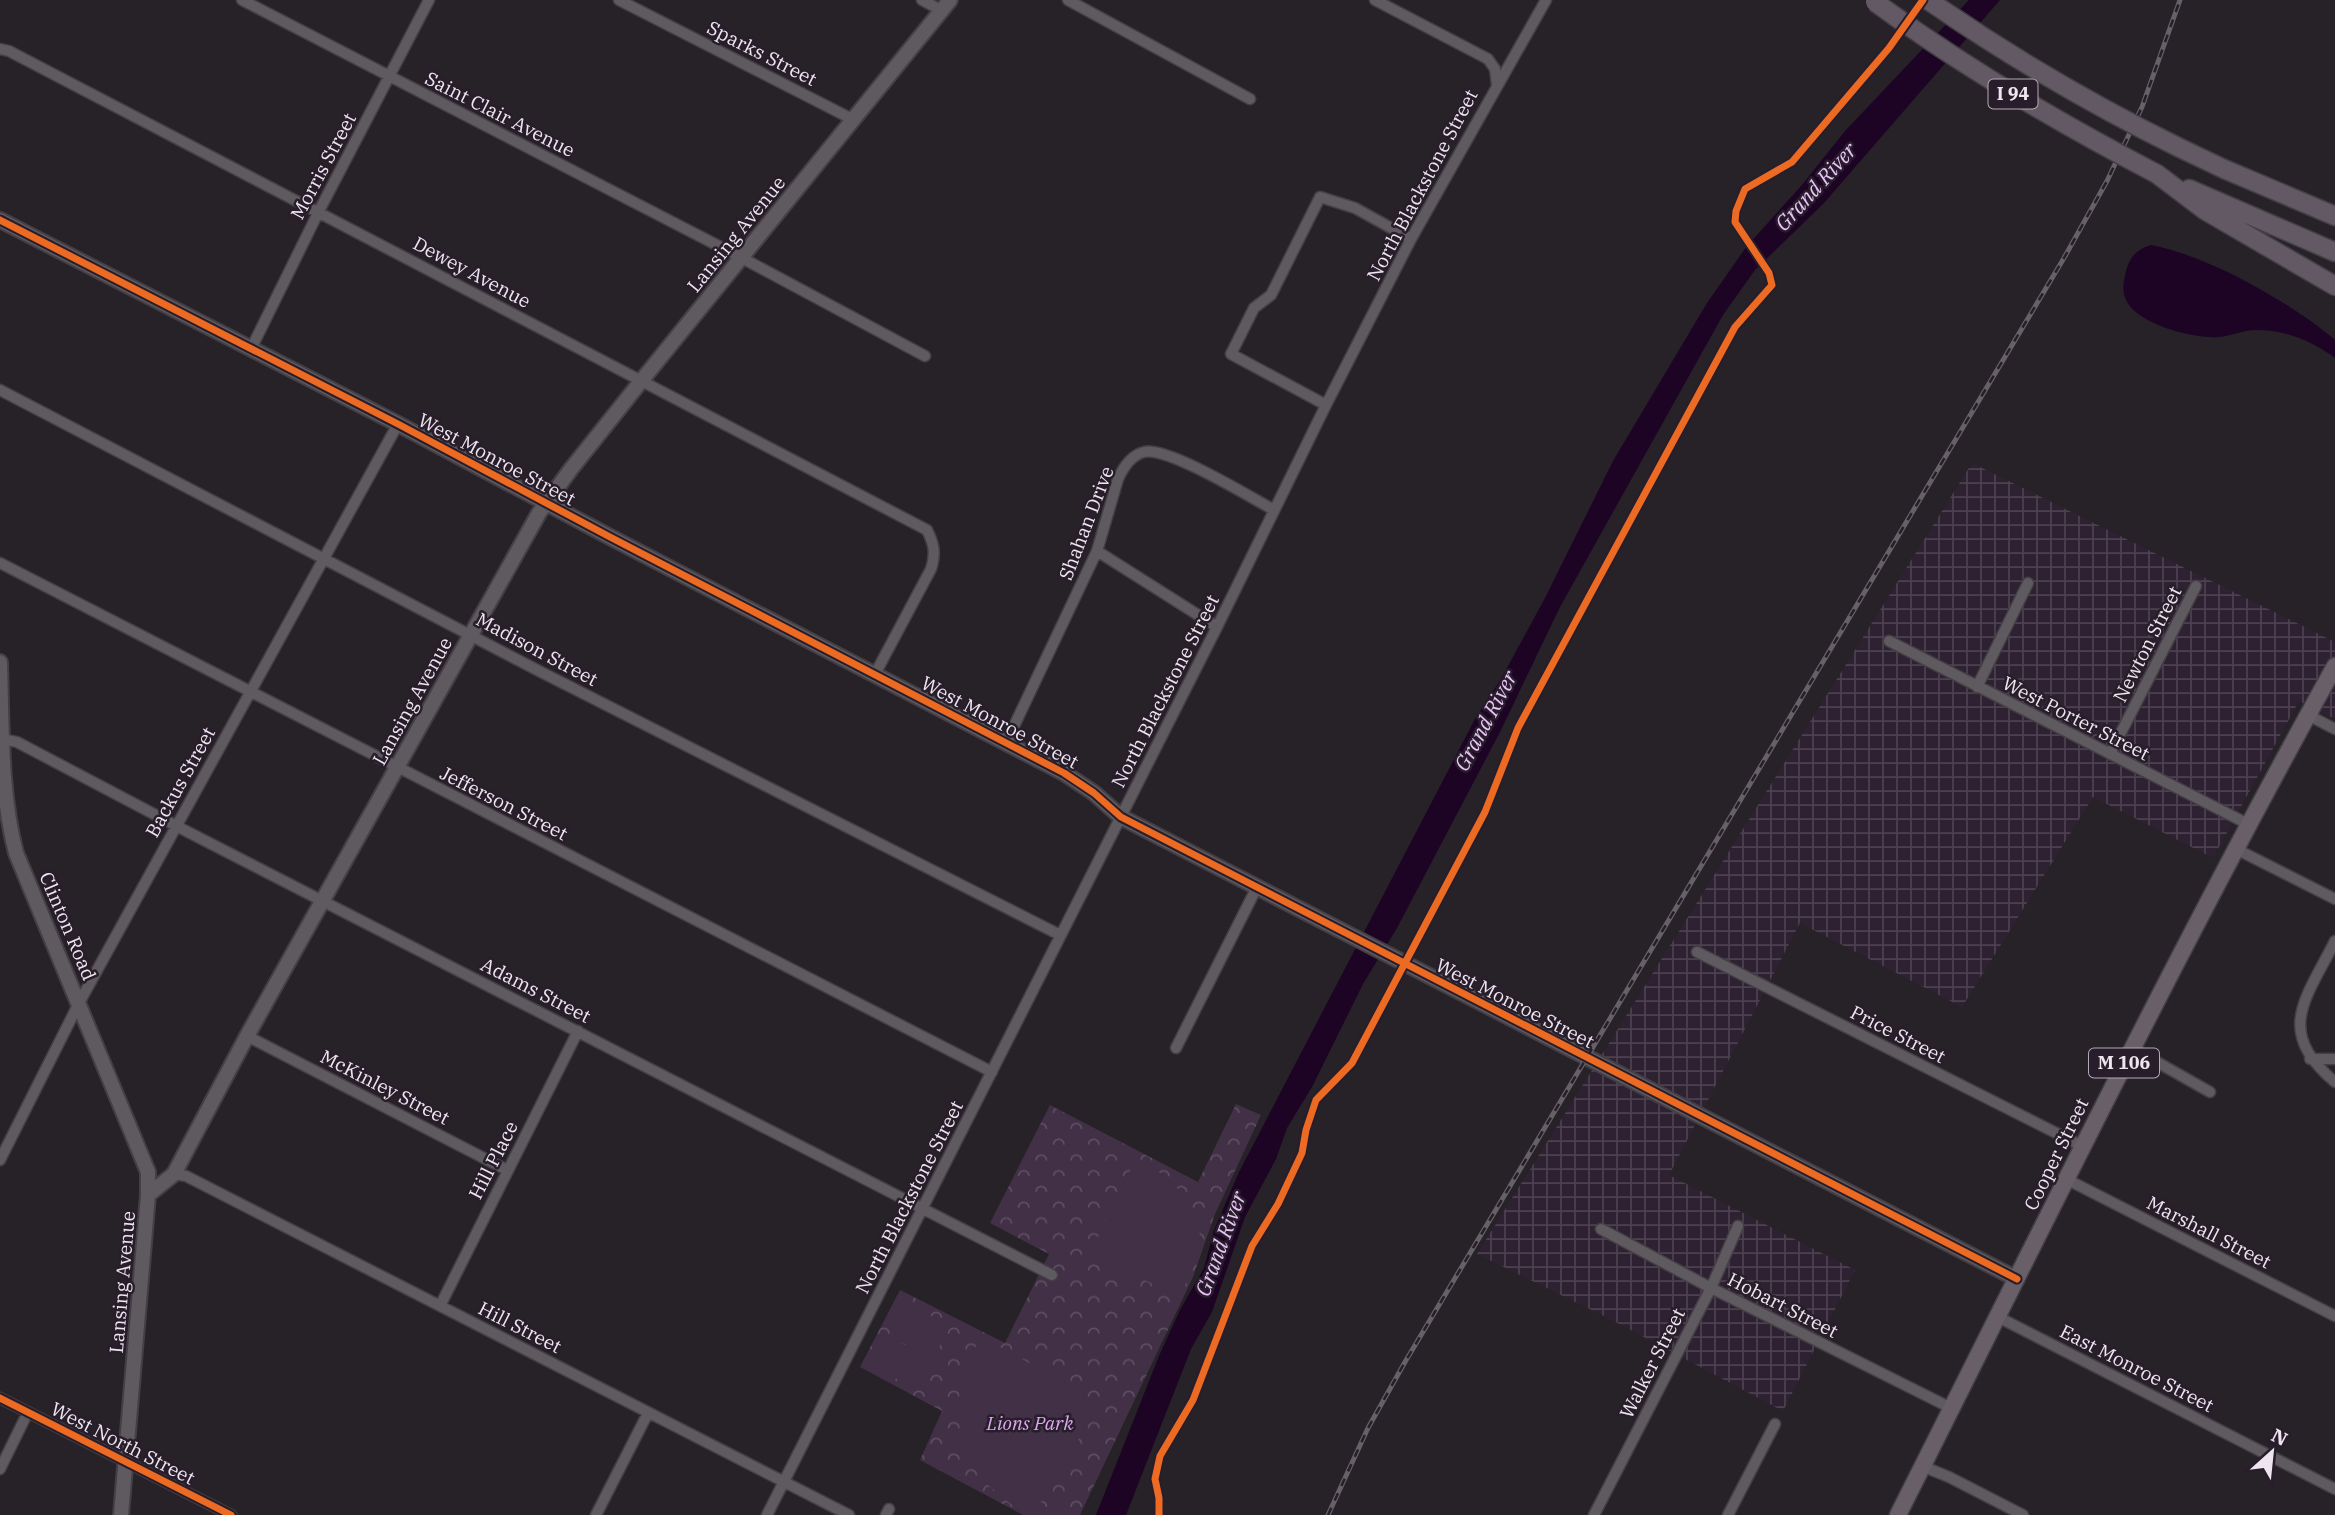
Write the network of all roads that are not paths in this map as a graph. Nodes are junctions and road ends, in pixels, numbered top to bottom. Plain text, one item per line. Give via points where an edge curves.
1 (242, 0) edge
2 (429, 0) edge
3 (618, 0) edge
4 (922, 0) edge
5 (1068, 0) edge
6 (1375, 0) edge
7 (1546, 0) edge
8 (1928, 0) edge
9 (1874, 1) edge
10 (946, 5) edge
11 (0, 48) edge
12 (390, 76) junction
13 (1497, 85) junction
14 (1250, 99) dead end
15 (852, 119) junction
16 (2157, 174) junction
17 (318, 211) junction
18 (2335, 216) edge
19 (0, 220) edge
20 (1412, 239) junction
21 (2335, 252) edge
22 (742, 258) junction
23 (2335, 286) edge
24 (251, 349) junction
25 (925, 356) dead end
26 (642, 380) junction
27 (0, 390) edge
28 (1326, 405) junction
29 (398, 424) junction
30 (547, 503) junction
31 (1274, 509) junction
32 (1097, 551) junction
33 (324, 557) junction
34 (0, 564) edge
35 (2028, 583) dead end
36 (2196, 586) dead end
37 (1217, 627) junction
38 (471, 634) junction
39 (1889, 641) dead end
40 (0, 662) edge
41 (2335, 666) edge
42 (875, 674) junction
43 (1977, 687) junction
44 (251, 691) junction
45 (2308, 715) junction
46 (2335, 729) edge
47 (2, 739) junction
48 (1006, 743) junction
49 (2110, 754) junction
50 (398, 768) junction
51 (4, 817) edge
52 (1121, 817) junction
53 (2248, 824) junction
54 (176, 826) junction
55 (2236, 849) junction
56 (1257, 887) junction
57 (2335, 899) edge
58 (323, 901) junction
59 (1060, 935) junction
60 (2335, 941) edge
61 (1697, 952) dead end
62 (79, 1003) junction
63 (578, 1031) junction
64 (247, 1036) junction
65 (1176, 1048) dead end
66 (2132, 1048) junction
67 (2310, 1059) junction
68 (2335, 1059) edge
69 (992, 1072) junction
70 (2335, 1082) edge
71 (2210, 1092) dead end
72 (2084, 1147) junction
73 (0, 1160) edge
74 (507, 1170) junction
75 (174, 1174) junction
76 (2068, 1180) junction
77 (148, 1195) junction
78 (922, 1208) junction
79 (1738, 1226) dead end
80 (1601, 1229) dead end
81 (1052, 1275) dead end
82 (2017, 1279) junction
83 (1711, 1288) junction
84 (439, 1306) junction
85 (2335, 1316) edge
86 (1998, 1317) junction
87 (0, 1398) edge
88 (1951, 1408) junction
89 (28, 1412) junction
90 (648, 1413) junction
91 (1775, 1424) dead end
92 (127, 1462) junction
93 (1923, 1466) junction
94 (0, 1469) edge
95 (784, 1481) junction
96 (2335, 1489) edge
97 (121, 1515) edge
98 (231, 1515) edge
99 (596, 1515) edge
100 (767, 1515) edge
101 (849, 1515) edge
102 (1594, 1515) edge
103 (1728, 1515) edge
104 (1898, 1515) edge
105 (2023, 1515) edge

1 - 12 street, Saint Clair Avenue
2 - 12 street, Morris Street
3 - 15 street, Sparks Street
4 - 10 street
5 - 14 street
6 - 13 street via 1488,59
7 - 13 street, North Blackstone Street
8 - 18 highway, I 94, bridge via 2115,116
9 - 16 highway, I 94, bridge via 1998,86
10 - 15 main road, Lansing Avenue
11 - 17 street, Dewey Avenue
12 - 17 street, Morris Street
12 - 22 street, Saint Clair Avenue
13 - 20 street, North Blackstone Street
15 - 22 main road, Lansing Avenue
16 - 21 highway, I 94
16 - 23 highway via 2215,216
17 - 24 street, Morris Street
17 - 26 street, Dewey Avenue
19 - 24 main road, West Monroe Street
20 - 28 street, North Blackstone Street
20 - 28 street via 1355,208 1321,197 1271,295 1254,308 1236,342 1231,354
22 - 25 street, Saint Clair Avenue
22 - 26 main road, Lansing Avenue
24 - 29 main road, West Monroe Street
26 - 30 main road, Lansing Avenue
26 - 42 street, Dewey Avenue via 927,530 934,543 931,569
27 - 33 street, Madison Street
28 - 31 street, North Blackstone Street
29 - 30 main road, West Monroe Street
29 - 33 street, Backus Street
30 - 38 main road, Lansing Avenue
30 - 42 main road, West Monroe Street
31 - 32 street, Shahan Drive via 1176,458 1147,451 1130,461 1118,479
31 - 37 street, North Blackstone Street
32 - 37 street
32 - 48 street, Shahan Drive
33 - 38 street, Madison Street
33 - 44 street, Backus Street
34 - 44 street, Jefferson Street
35 - 43 street
36 - 49 street, Newton Street
37 - 52 street, North Blackstone Street
38 - 50 main road, Lansing Avenue
38 - 59 street, Madison Street
39 - 43 street, West Porter Street
40 - 47 main road, Clinton Road
41 - 45 main road, Cooper Street / M 106
42 - 48 main road, West Monroe Street
43 - 49 street, West Porter Street
44 - 50 street, Jefferson Street
44 - 54 street, Backus Street
45 - 46 street
45 - 53 main road, Cooper Street / M 106
47 - 51 main road, Clinton Road
47 - 54 street, Adams Street via 17,742
48 - 52 main road, West Monroe Street via 1064,773
49 - 53 street, West Porter Street
50 - 58 main road, Lansing Avenue
50 - 69 street, Jefferson Street
51 - 62 main road, Clinton Road
52 - 56 main road, West Monroe Street
52 - 59 street, North Blackstone Street
53 - 55 main road, Cooper Street / M 106
54 - 58 street, Adams Street
54 - 62 street, Backus Street
55 - 57 street
55 - 66 main road, Cooper Street / M 106
56 - 65 street
56 - 82 main road, West Monroe Street
58 - 63 street, Adams Street
58 - 64 main road, Lansing Avenue
59 - 69 street, North Blackstone Street
60 - 67 street via 2301,1015 2300,1035
61 - 72 street, Price Street
62 - 73 street, Backus Street
62 - 77 main road, Clinton Road via 143,1157
63 - 74 street, Hill Place
63 - 78 street, Adams Street
64 - 74 street, McKinley Street
64 - 75 main road, Lansing Avenue
66 - 71 street
66 - 72 main road, Cooper Street / M 106
67 - 68 street
67 - 70 street
69 - 78 street, North Blackstone Street
72 - 76 main road, Cooper Street / M 106
74 - 84 street, Hill Place
75 - 77 main road, Lansing Avenue
75 - 84 street, Hill Street via 186,1176
76 - 82 main road, Cooper Street / M 106
76 - 85 street, Marshall Street
77 - 92 main road, Lansing Avenue
78 - 81 street, Adams Street
78 - 95 street, North Blackstone Street
79 - 83 street, Walker Street
80 - 83 street, Hobart Street
82 - 86 main road, Cooper Street / M 106
83 - 88 street, Hobart Street
83 - 102 street, Walker Street
84 - 90 street, Hill Street
86 - 88 main road, Cooper Street / M 106
86 - 96 street, East Monroe Street
87 - 89 street, West North Street
88 - 93 main road, Cooper Street / M 106
89 - 92 street, West North Street
89 - 94 street
90 - 95 street, Hill Street
90 - 99 street
91 - 103 street
92 - 97 main road, Lansing Avenue
92 - 98 street, West North Street
93 - 104 main road, Cooper Street / M 106
93 - 105 street
95 - 100 street, North Blackstone Street
95 - 101 street, Hill Street

